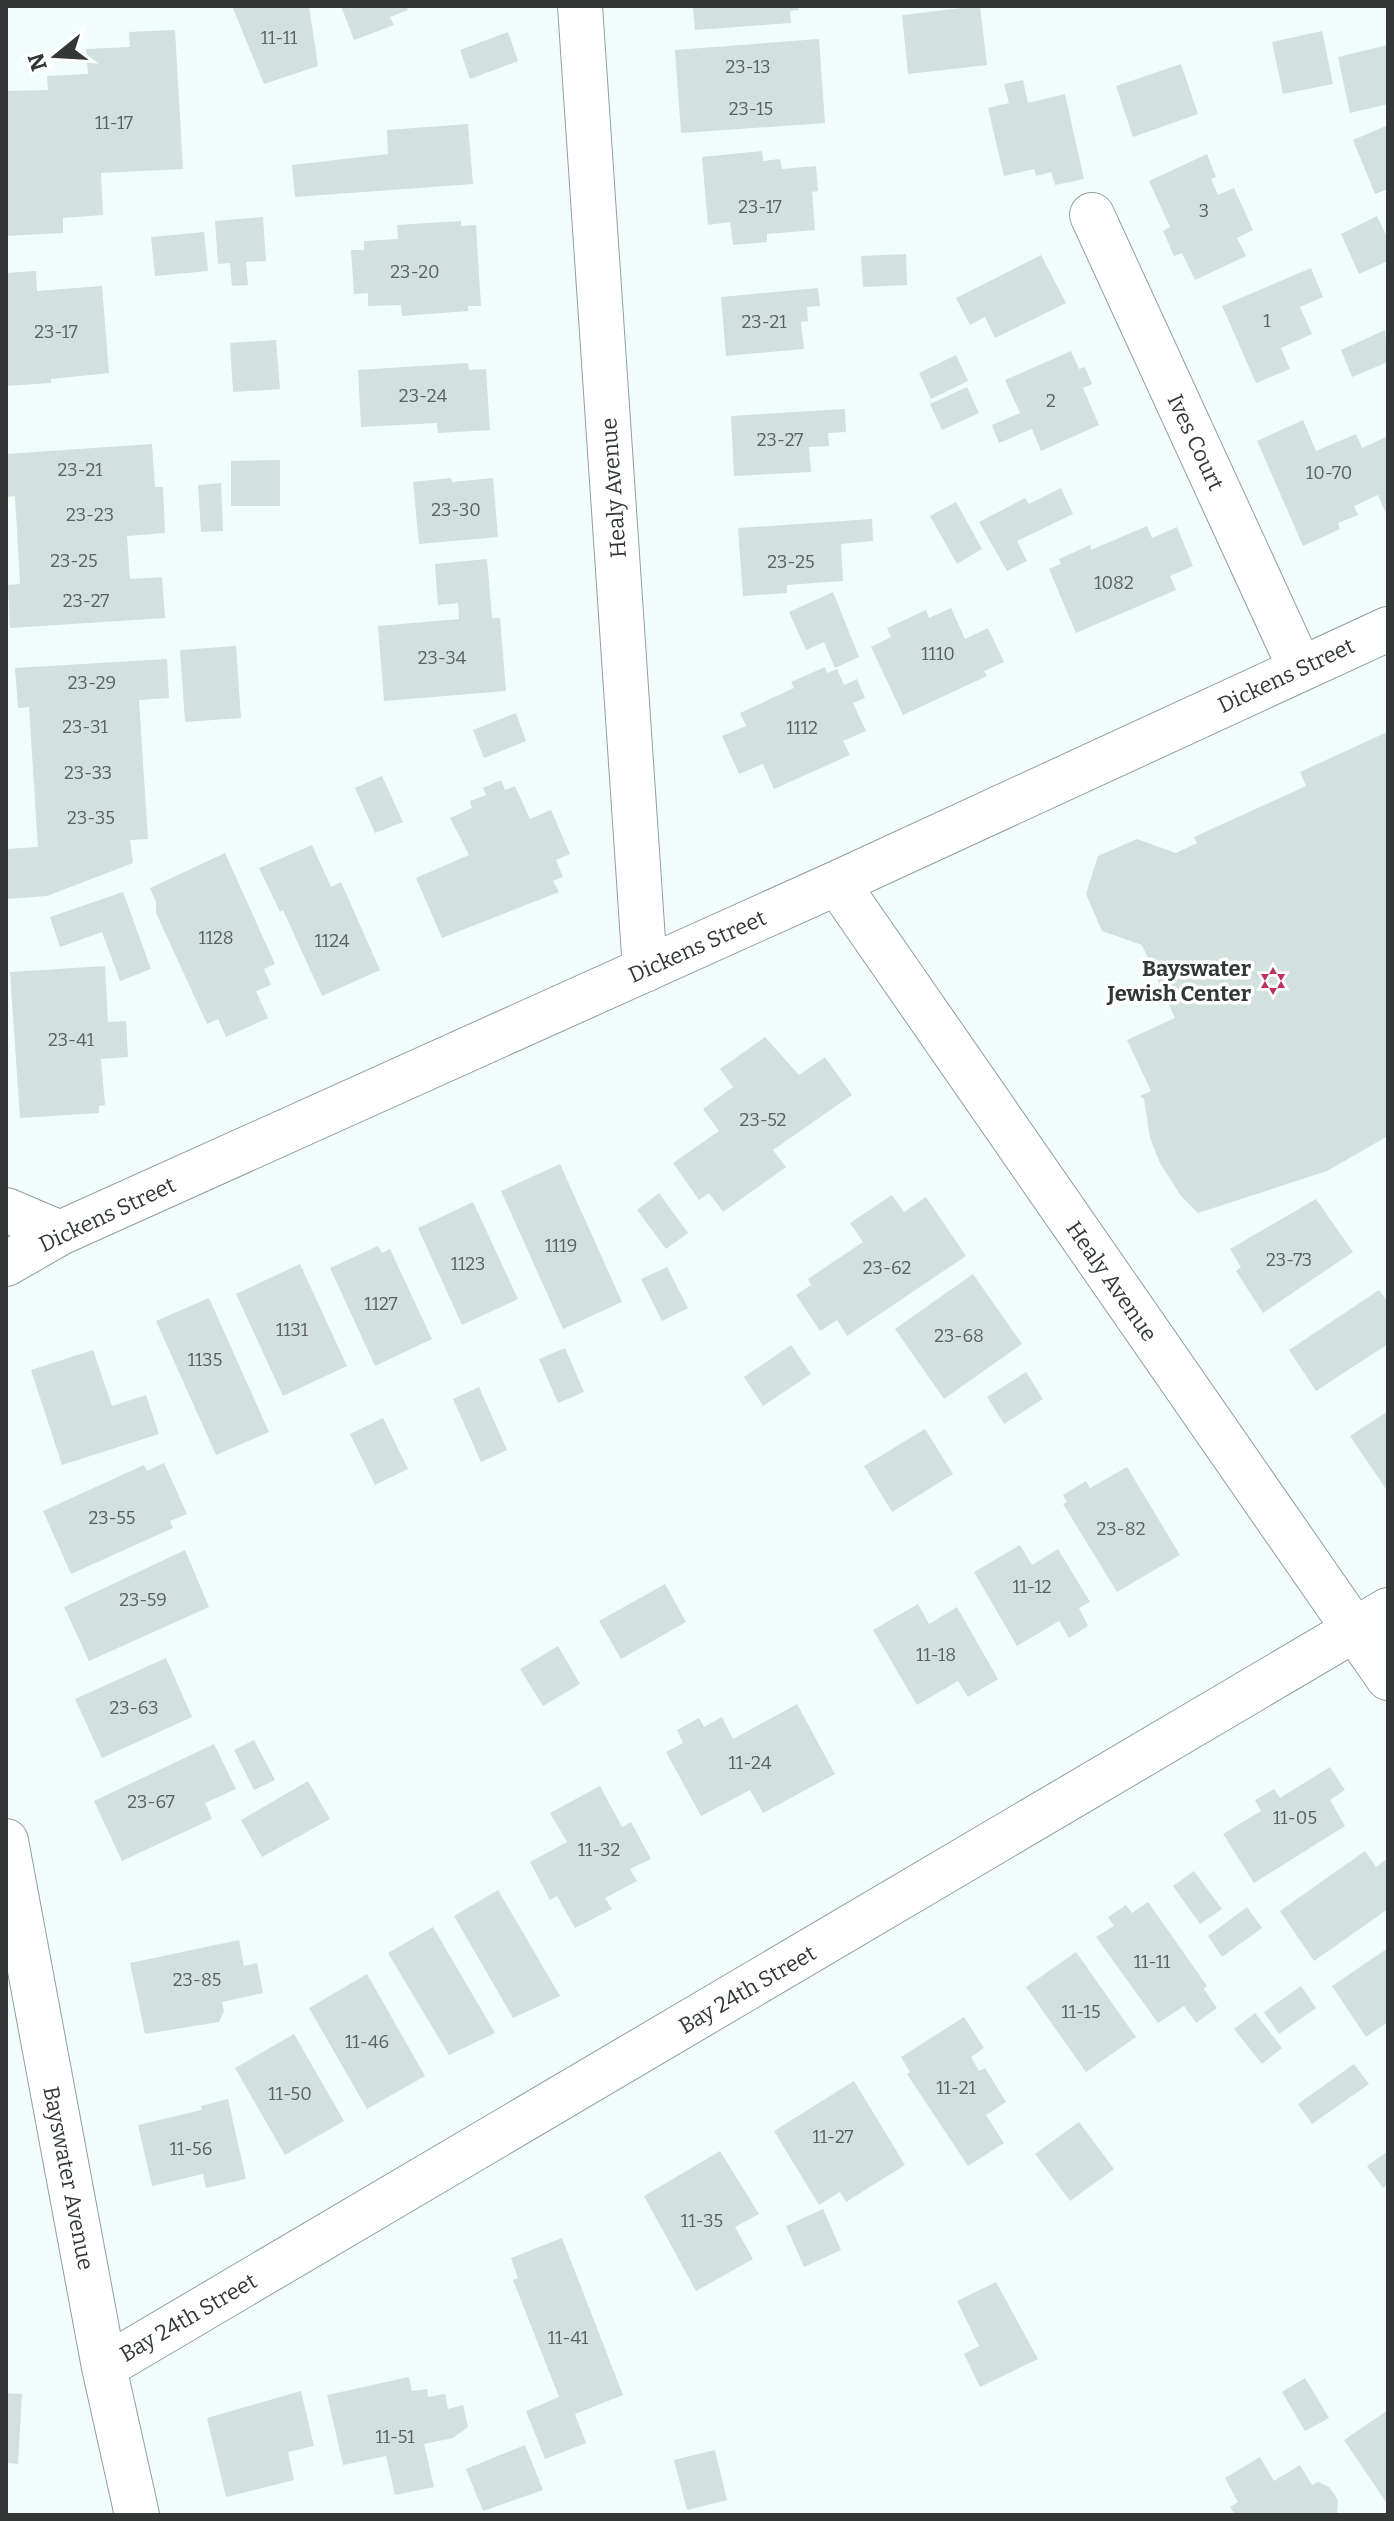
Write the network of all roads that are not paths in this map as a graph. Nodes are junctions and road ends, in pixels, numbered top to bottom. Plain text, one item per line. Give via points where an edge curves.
1 (580, 6) edge
2 (1092, 215) dead end
3 (1388, 629) edge
4 (1300, 668) junction
5 (837, 883) junction
6 (645, 970) junction
7 (6, 1210) edge
8 (60, 1233) junction
9 (6, 1264) edge
10 (1372, 1620) edge
11 (1388, 1678) edge
12 (6, 1841) edge
13 (104, 2367) junction
14 (137, 2515) edge

1 - 6 street, Healy Avenue
2 - 4 street, Ives Court
3 - 4 street, Dickens Street
4 - 5 street, Dickens Street
5 - 6 street, Dickens Street
5 - 10 street, Healy Avenue
6 - 8 street, Dickens Street
7 - 8 street
8 - 9 street, Dickens Street
10 - 11 street, Healy Avenue
10 - 13 street, Bay 24th Street
12 - 13 street, Bayswater Avenue
13 - 14 street, Bayswater Avenue

